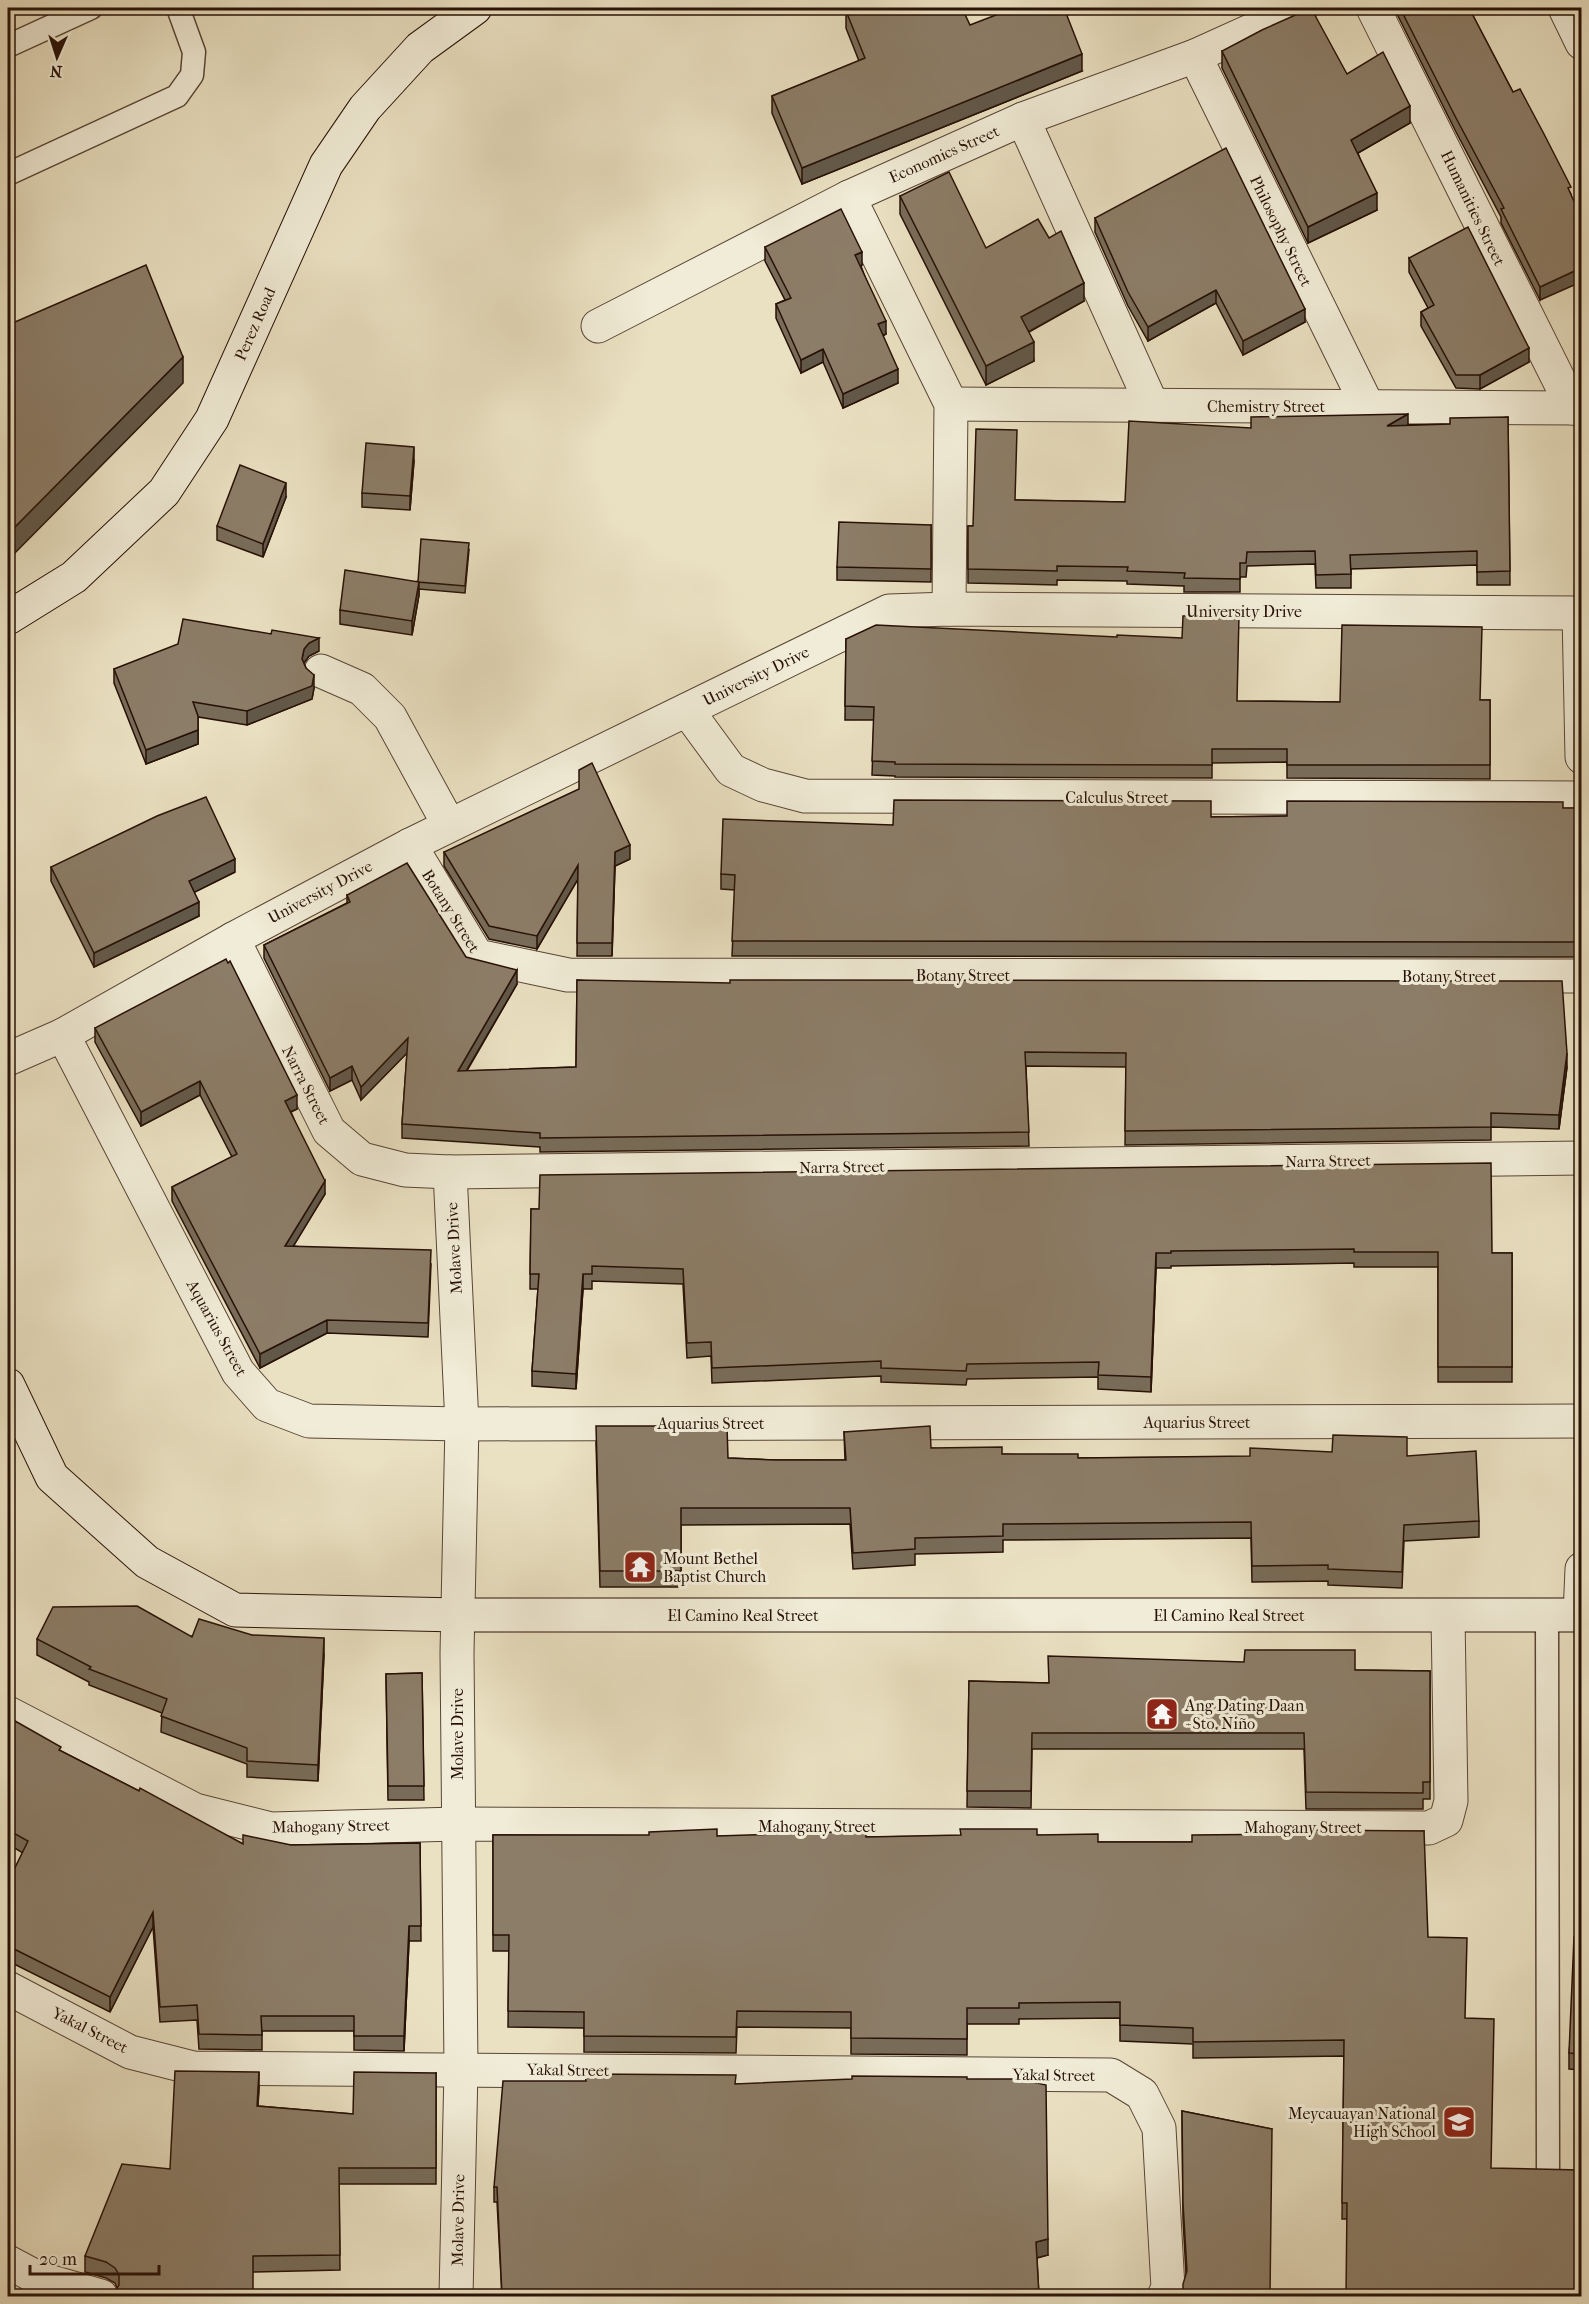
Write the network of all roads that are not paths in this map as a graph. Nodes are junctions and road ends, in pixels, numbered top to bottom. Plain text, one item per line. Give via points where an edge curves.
1 (92, 8) edge
2 (178, 8) edge
3 (475, 8) edge
4 (1301, 8) edge
5 (1373, 8) edge
6 (1565, 8) edge
7 (1581, 42) edge
8 (8, 46) edge
9 (1195, 56) junction
10 (1023, 119) junction
11 (8, 174) edge
12 (849, 197) junction
13 (598, 327) dead end
14 (951, 404) junction
15 (1152, 405) junction
16 (1368, 407) junction
17 (1577, 408) edge
18 (949, 609) junction
19 (1580, 613) edge
20 (8, 618) edge
21 (321, 671) dead end
22 (687, 710) junction
23 (1581, 757) edge
24 (1581, 798) edge
25 (449, 825) junction
26 (410, 845) junction
27 (233, 939) junction
28 (1581, 976) edge
29 (63, 1035) junction
30 (8, 1059) edge
31 (1581, 1158) edge
32 (450, 1172) junction
33 (8, 1385) edge
34 (1581, 1421) edge
35 (462, 1424) junction
36 (1581, 1569) edge
37 (458, 1615) junction
38 (1547, 1615) junction
39 (1581, 1615) edge
40 (1448, 1616) junction
41 (8, 1713) edge
42 (457, 1824) junction
43 (8, 1988) edge
44 (461, 2069) junction
45 (1548, 2171) edge
46 (8, 2262) edge
47 (33, 2287) edge
48 (101, 2296) edge
49 (456, 2296) edge
50 (1164, 2296) edge

1 - 8 lane
2 - 11 lane via 194,52 192,75 177,96
3 - 20 street, Perez Road via 420,48 365,108 326,165 212,419 164,492 74,576
4 - 9 street, Economics Street
5 - 17 street, Humanities Street
6 - 7 street
9 - 10 street, Economics Street
9 - 16 street, Philosophy Street
10 - 12 street, Economics Street
10 - 15 street
12 - 13 street, Economics Street
12 - 14 street
14 - 15 street, Chemistry Street
14 - 18 street
15 - 16 street, Chemistry Street
16 - 17 street, Chemistry Street
18 - 19 street, University Drive
18 - 22 street, University Drive via 889,611
19 - 23 street
21 - 25 street via 362,689 390,717
22 - 24 street, Calculus Street via 731,770 763,785 806,796
22 - 25 street, University Drive
25 - 26 street, University Drive
26 - 27 street, University Drive
26 - 28 street, Botany Street via 477,956 568,975
27 - 29 street, University Drive
27 - 32 street, Narra Street via 329,1131 362,1159 405,1170
29 - 30 street, University Drive
29 - 35 street, Aquarius Street via 238,1372 267,1405 309,1421
31 - 32 street, Narra Street
32 - 35 street, Molave Drive
33 - 37 street, El Camino Real Street via 52,1477 147,1562 235,1610
34 - 35 street, Aquarius Street
35 - 37 street, Molave Drive
36 - 39 street
37 - 40 street, El Camino Real Street
37 - 42 street, Molave Drive
38 - 39 street, El Camino Real Street
38 - 40 street, El Camino Real Street
38 - 45 lane
40 - 42 street, Mahogany Street via 1451,1801 1446,1820 1429,1828
41 - 42 street, Mahogany Street via 195,1810 271,1828
42 - 44 street, Molave Drive
43 - 44 street, Yakal Street via 130,2052 193,2068
44 - 49 street, Molave Drive
44 - 50 street, Yakal Street via 1111,2075 1142,2094 1159,2128 1168,2288
46 - 47 street
47 - 48 street

